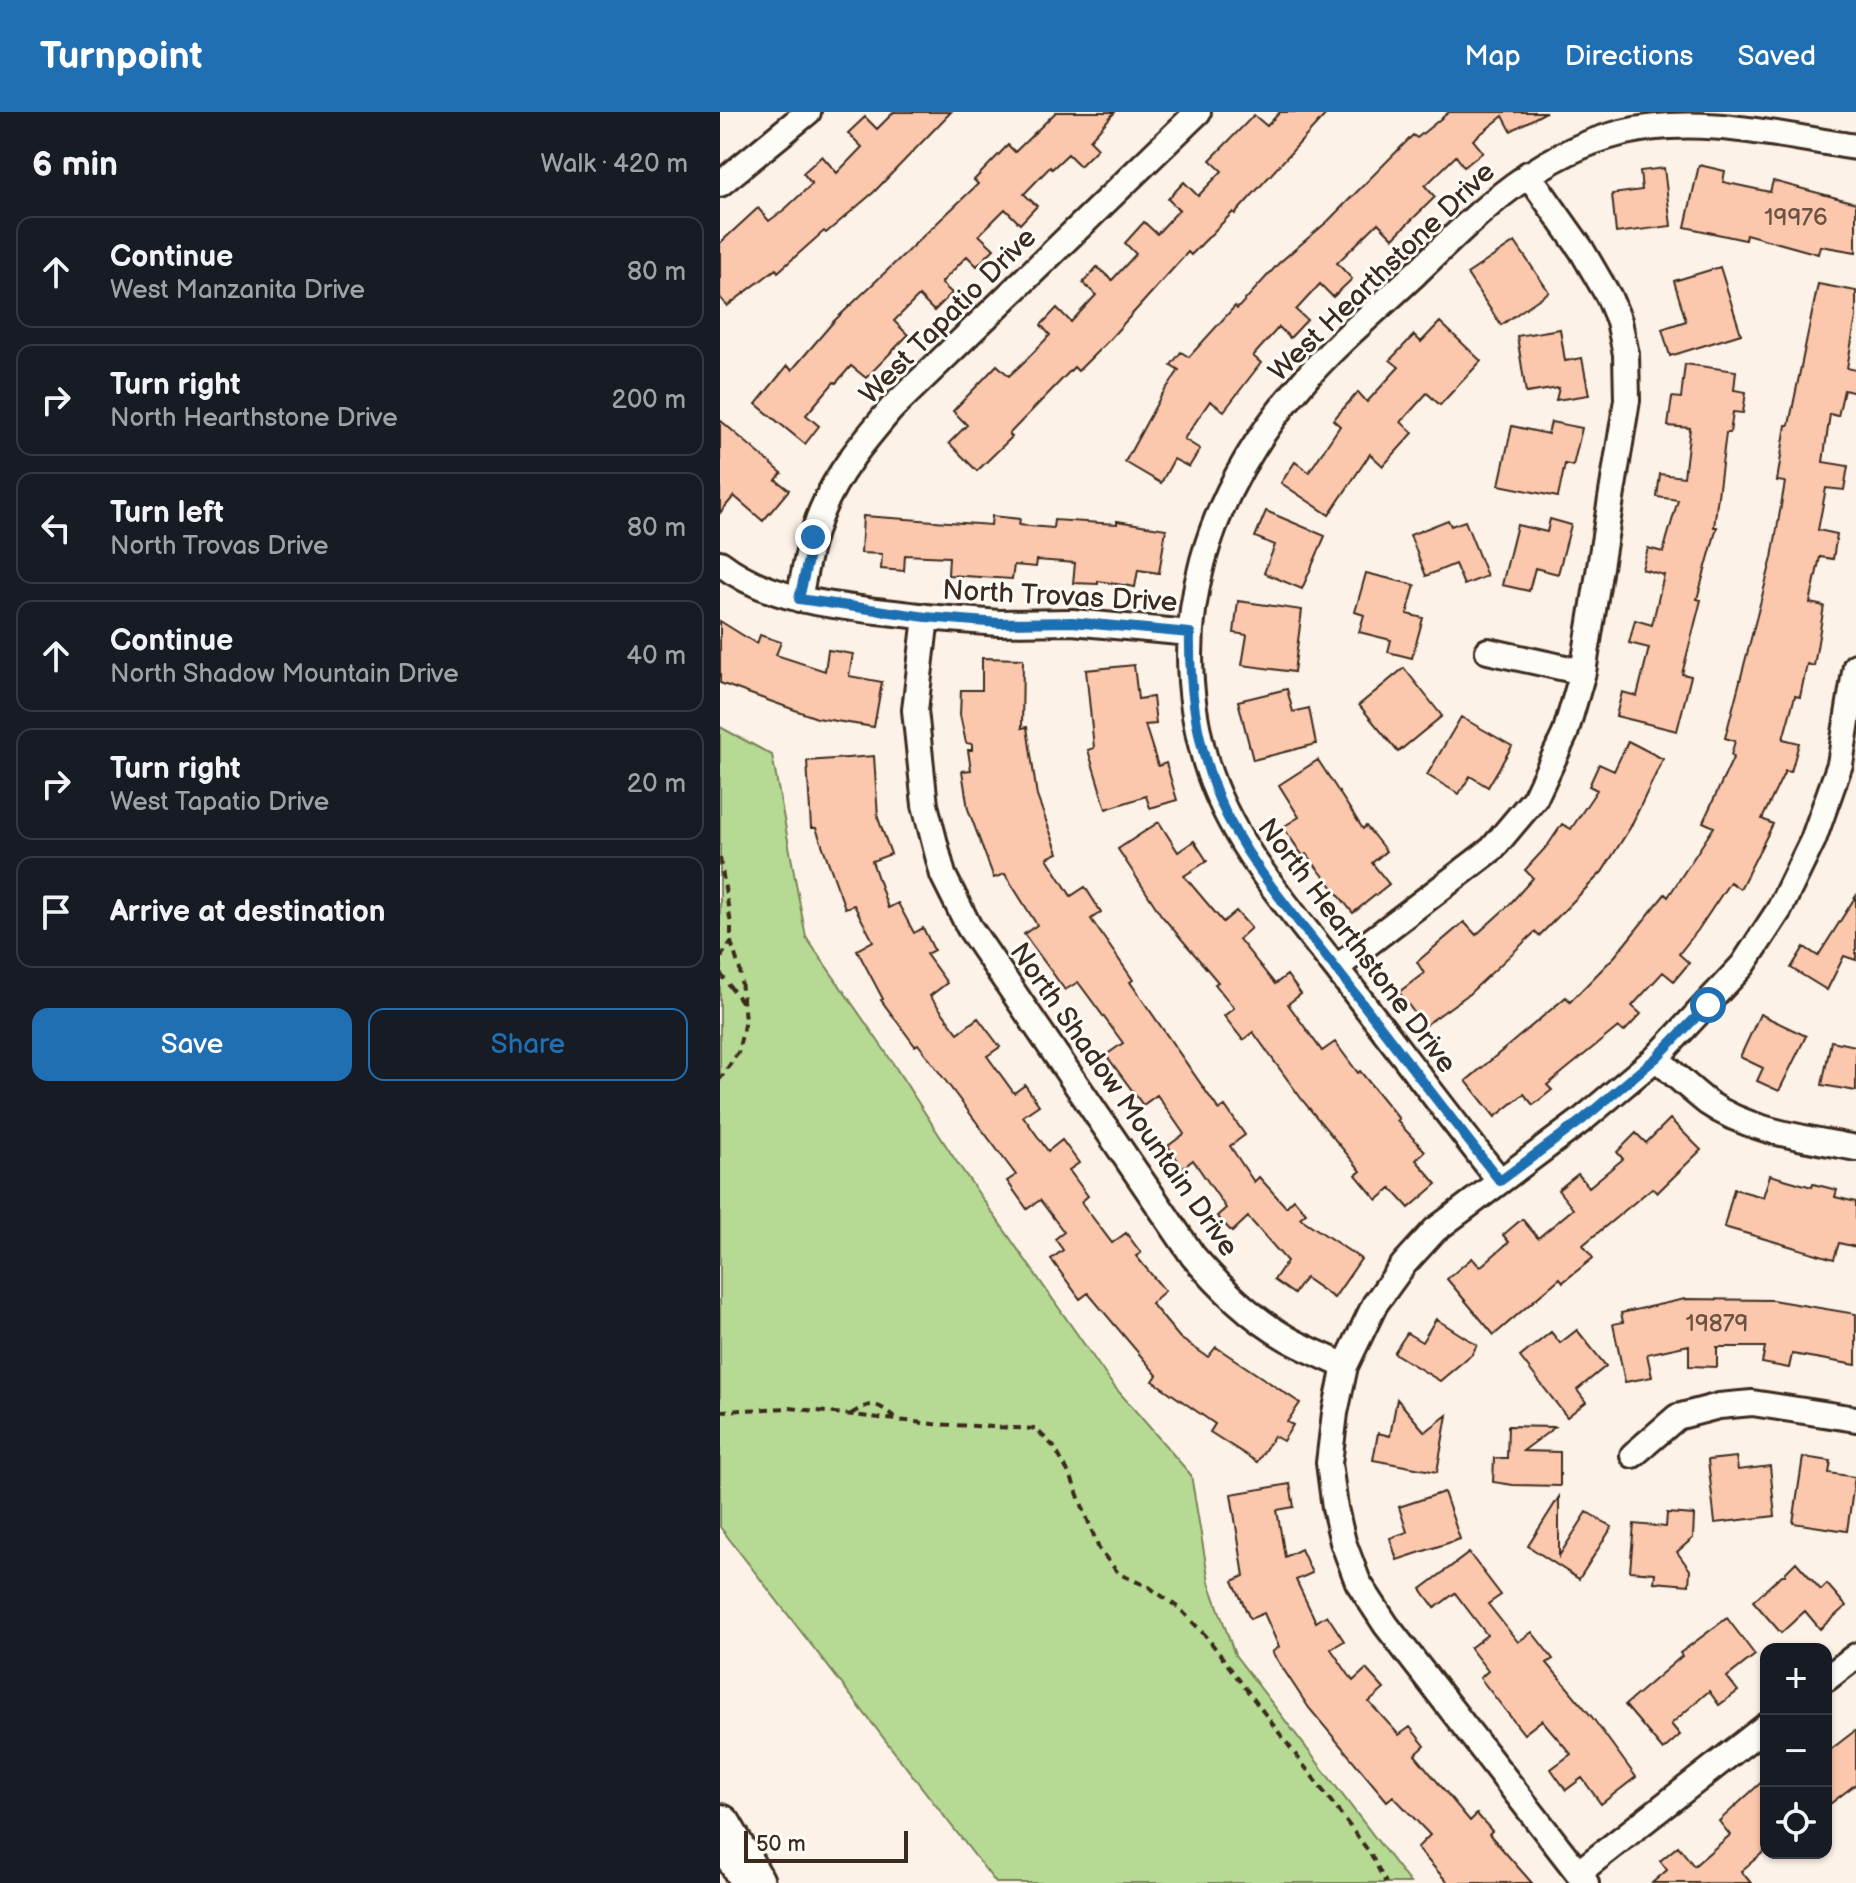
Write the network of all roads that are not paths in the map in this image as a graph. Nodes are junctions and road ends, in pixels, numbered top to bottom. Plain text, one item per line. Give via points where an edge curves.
1 (808, 112) edge
2 (1198, 112) edge
3 (1661, 119) edge
4 (1856, 147) edge
5 (1528, 174) junction
6 (720, 184) edge
7 (720, 563) edge
8 (799, 599) junction
9 (926, 617) junction
10 (1190, 633) junction
11 (1488, 651) dead end
12 (1856, 666) edge
13 (1583, 672) junction
14 (1336, 968) junction
15 (1656, 1058) junction
16 (1856, 1148) edge
17 (1500, 1181) junction
18 (1345, 1366) junction
19 (1856, 1419) edge
20 (1633, 1455) dead end
21 (1856, 1656) edge
22 (1832, 1674) edge
23 (1760, 1731) edge
24 (720, 1826) edge
25 (1582, 1878) edge
26 (753, 1883) edge

1 - 6 street
2 - 8 street, West Tapatio Drive via 892,408 860,446 822,509
3 - 4 street, West Hearthstone Drive
3 - 5 street, West Hearthstone Drive via 1574,148
5 - 10 street, West Hearthstone Drive via 1442,248 1305,379 1275,415 1226,495 1205,549
5 - 13 street via 1609,297 1626,354 1627,400
7 - 8 street via 755,584
8 - 9 street
9 - 10 street, North Trovas Drive
9 - 18 street, North Shadow Mountain Drive via 915,710 925,805 943,875 969,927 1220,1288 1288,1339
10 - 14 street, North Hearthstone Drive via 1195,719 1219,800 1277,894
11 - 13 street
12 - 15 street via 1840,764 1813,840 1779,910 1743,965
13 - 14 street via 1565,734 1535,798 1492,849
14 - 17 street, North Hearthstone Drive
15 - 16 street via 1709,1103 1741,1120
15 - 17 street
17 - 18 street via 1435,1230 1404,1264 1375,1304
18 - 25 street via 1329,1463 1343,1542 1358,1582
19 - 20 street via 1752,1403 1719,1406 1677,1417
21 - 22 street
23 - 25 street
24 - 26 highway

